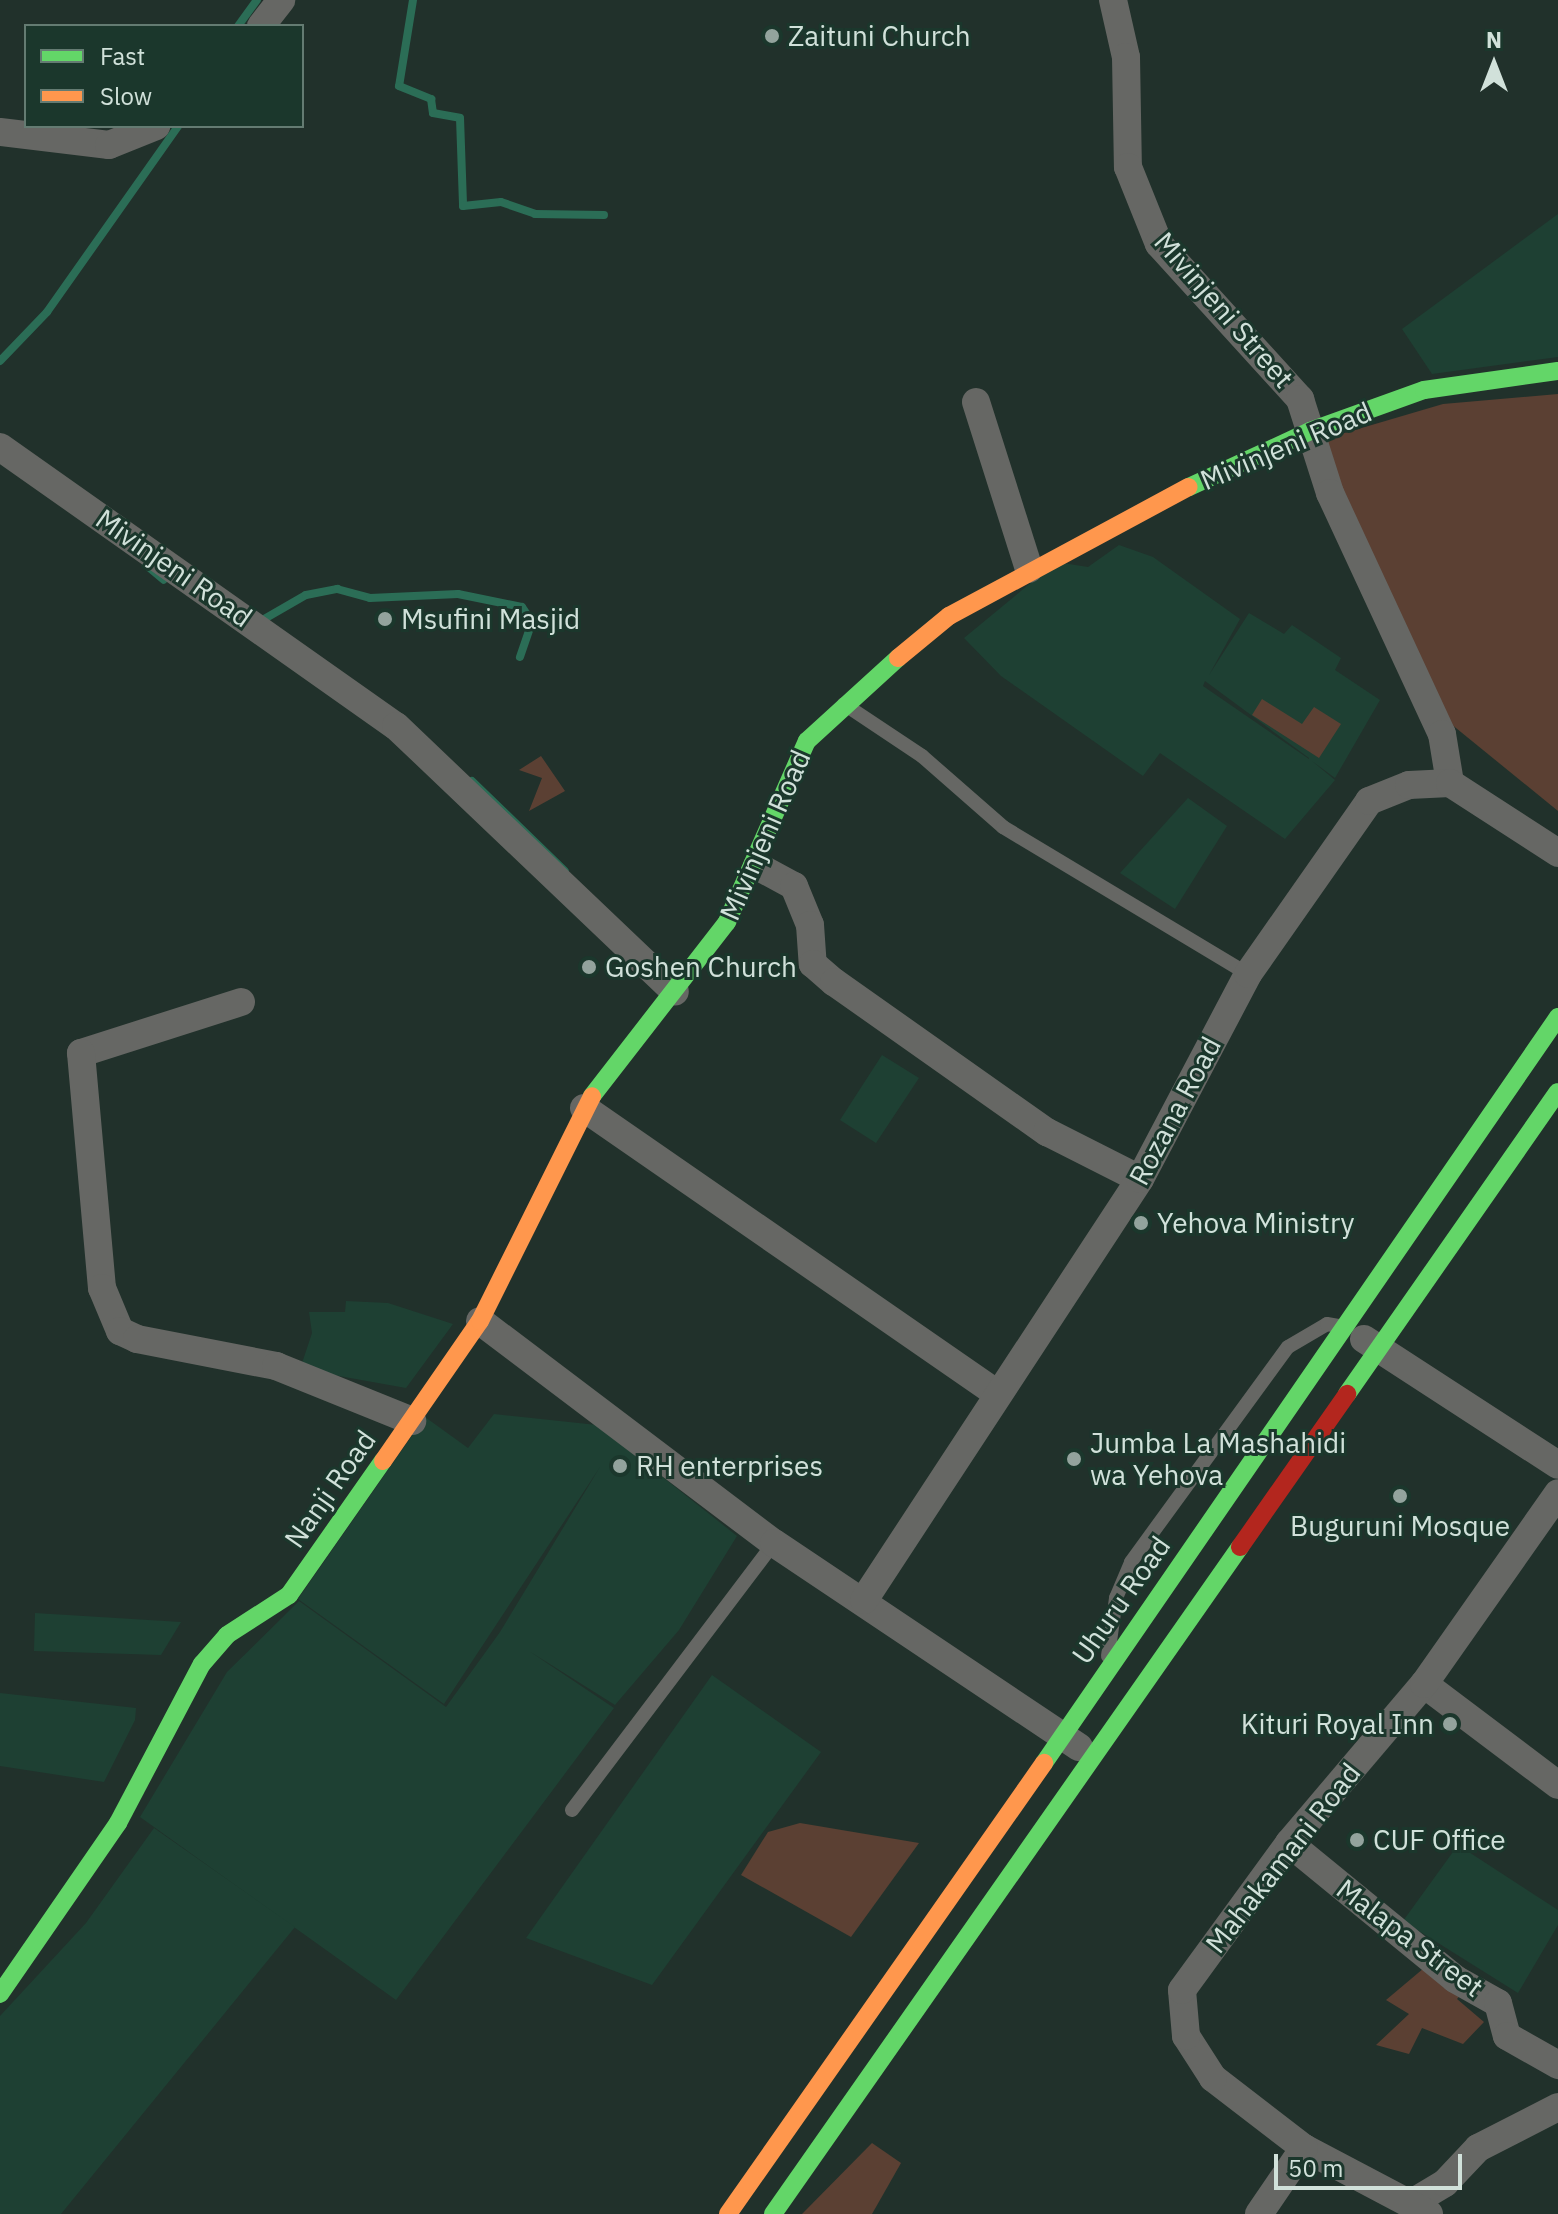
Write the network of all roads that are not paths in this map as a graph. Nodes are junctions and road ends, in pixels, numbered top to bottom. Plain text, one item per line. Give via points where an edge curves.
1 (281, 0) edge
2 (1113, 0) edge
3 (263, 24) edge
4 (151, 128) edge
5 (0, 132) edge
6 (1558, 371) edge
7 (976, 402) dead end
8 (1310, 431) junction
9 (0, 447) edge
10 (1029, 569) junction
11 (842, 702) junction
12 (1450, 783) junction
13 (1558, 853) edge
14 (757, 866) junction
15 (1248, 974) junction
16 (675, 992) junction
17 (241, 1002) dead end
18 (1558, 1017) edge
19 (1558, 1092) edge
20 (584, 1108) junction
21 (1140, 1179) junction
22 (480, 1321) junction
23 (1350, 1328) junction
24 (1379, 1349) junction
25 (996, 1393) junction
26 (412, 1421) junction
27 (1558, 1465) edge
28 (1558, 1493) edge
29 (774, 1543) junction
30 (864, 1600) junction
31 (1107, 1668) junction
32 (1424, 1684) junction
33 (1060, 1735) junction
34 (1089, 1753) junction
35 (1558, 1785) edge
36 (572, 1810) dead end
37 (1289, 1843) junction
38 (0, 1994) edge
39 (1558, 2065) edge
40 (1558, 2107) edge
41 (1304, 2148) junction
42 (1420, 2209) edge
43 (728, 2214) edge
44 (773, 2214) edge
45 (1259, 2214) edge

1 - 3 street
2 - 8 street, Mivinjeni Street via 1126,57 1128,167 1159,244 1300,399
4 - 5 street via 109,145
6 - 8 main road, Mivinjeni Road via 1424,390
7 - 10 street
8 - 10 main road, Mivinjeni Road
8 - 12 street, Mivinjeni Street via 1330,493 1442,734
9 - 16 street, Mivinjeni Road via 396,726
10 - 11 main road, Mivinjeni Road via 949,616
11 - 14 main road, Mivinjeni Road via 807,741
11 - 15 lane via 922,756 1003,827
12 - 13 street
12 - 15 street, Rozana Road via 1409,785 1369,801
14 - 16 main road, Mivinjeni Road via 727,922
14 - 21 street via 794,886 810,925 813,964 834,982 1047,1132
15 - 21 street, Rozana Road
16 - 20 main road, Nanji Road via 604,1072
17 - 26 street via 81,1053 102,1288 120,1331 137,1339 276,1366
18 - 23 main road, Uhuru Road
19 - 24 main road
20 - 22 main road, Nanji Road
20 - 25 street
21 - 25 street, Rozana Road
22 - 26 main road, Nanji Road
22 - 29 street
23 - 24 street
23 - 31 main road, Uhuru Road
23 - 31 lane via 1327,1324 1288,1347 1131,1562 1109,1625
24 - 27 street
24 - 34 main road
25 - 30 street, Rozana Road
26 - 38 main road, Nanji Road via 289,1595 227,1635 202,1664 118,1823
28 - 32 street, Mahakamani Road
29 - 30 street
29 - 36 lane
30 - 33 street
31 - 33 main road, Uhuru Road
32 - 35 street
32 - 37 street, Mahakamani Road
33 - 34 street
33 - 43 main road, Uhuru Road
34 - 44 main road
37 - 39 street, Malapa Street via 1455,1979 1498,2003 1507,2036
37 - 41 street, Mahakamani Road via 1182,1990 1181,2014 1193,2055 1213,2078
40 - 42 street via 1478,2148
41 - 42 street
41 - 45 street

